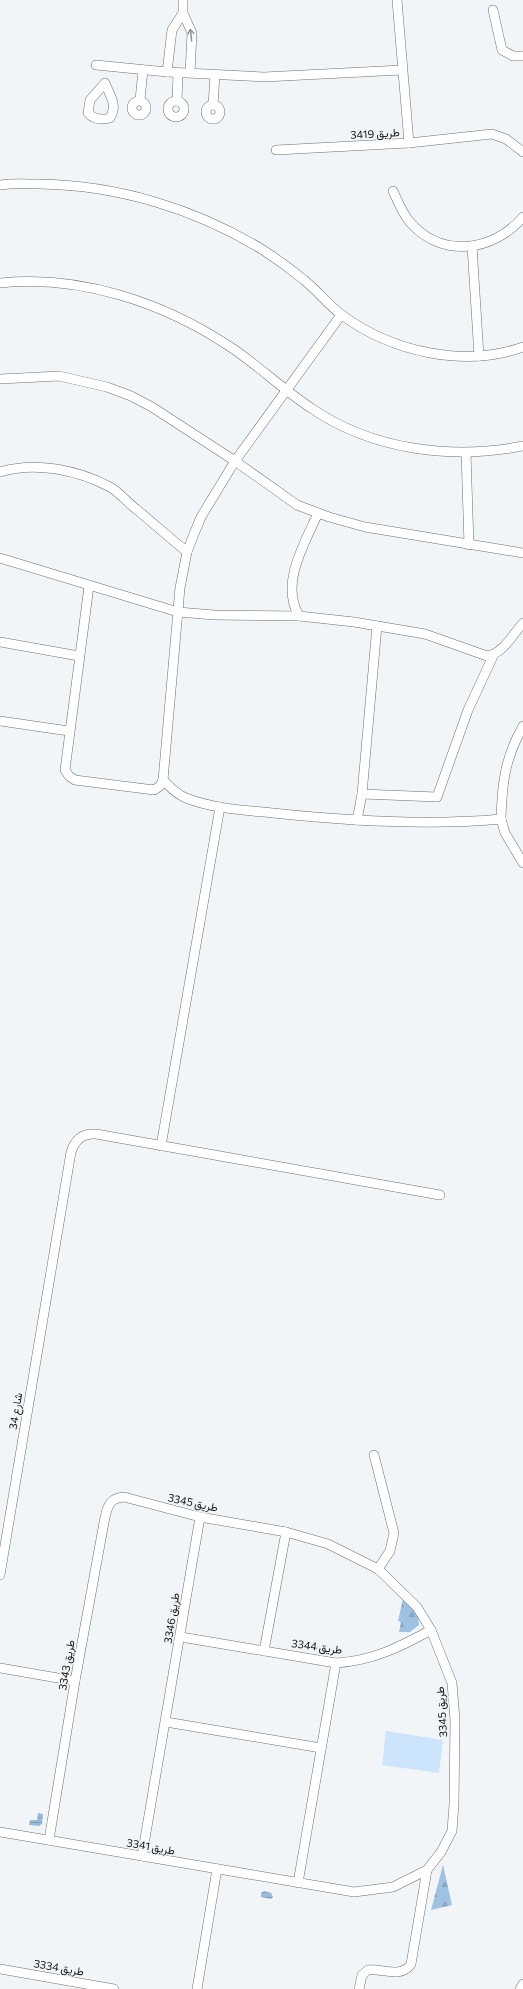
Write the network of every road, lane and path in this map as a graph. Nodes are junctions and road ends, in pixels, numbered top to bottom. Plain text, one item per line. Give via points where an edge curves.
1 (183, 0) edge
2 (397, 0) edge
3 (493, 10) dead end
4 (183, 12) junction
5 (523, 56) edge
6 (96, 65) dead end
7 (107, 66) junction
8 (143, 70) junction
9 (402, 70) junction
10 (167, 72) junction
11 (178, 73) junction
12 (190, 73) junction
13 (215, 74) junction
14 (105, 83) dead end
15 (140, 100) dead end
16 (177, 101) dead end
17 (213, 105) dead end
18 (409, 143) junction
19 (276, 150) dead end
20 (523, 152) edge
21 (0, 185) edge
22 (394, 191) dead end
23 (523, 217) edge
24 (472, 246) junction
25 (0, 283) edge
26 (342, 315) junction
27 (523, 347) edge
28 (479, 356) junction
29 (0, 379) edge
30 (286, 391) junction
31 (523, 446) edge
32 (466, 453) junction
33 (235, 461) junction
34 (0, 472) edge
35 (318, 513) junction
36 (469, 545) junction
37 (187, 552) junction
38 (523, 553) edge
39 (0, 558) edge
40 (89, 586) junction
41 (178, 612) junction
42 (299, 616) junction
43 (523, 623) edge
44 (377, 626) junction
45 (0, 642) edge
46 (494, 654) junction
47 (79, 656) junction
48 (0, 721) edge
49 (523, 726) edge
50 (69, 731) junction
51 (163, 780) junction
52 (362, 794) junction
53 (220, 807) junction
54 (501, 819) junction
55 (357, 820) junction
56 (523, 863) edge
57 (161, 1146) junction
58 (440, 1195) dead end
59 (374, 1455) dead end
60 (115, 1498) joint
61 (200, 1517) junction
62 (286, 1532) junction
63 (378, 1569) junction
64 (0, 1575) edge
65 (431, 1630) junction
66 (180, 1637) junction
67 (264, 1651) junction
68 (336, 1663) junction
69 (0, 1668) edge
70 (75, 1681) junction
71 (166, 1722) junction
72 (321, 1748) junction
73 (0, 1832) edge
74 (49, 1840) junction
75 (142, 1856) junction
76 (217, 1869) junction
77 (428, 1870) junction
78 (298, 1883) junction
79 (0, 1969) edge
80 (523, 1984) edge
81 (67, 1985) edge
82 (114, 1989) edge
83 (197, 1989) edge
84 (359, 1989) edge
85 (520, 1989) edge

1 - 4 street
2 - 9 street
3 - 5 street via 502,50 513,56
4 - 10 street via 172,30
12 -> 4 street via 192,33
6 - 7 street
7 - 8 street
7 - 14 street
8 - 10 street
8 - 15 street
9 - 13 street via 264,77
9 - 18 street
10 - 11 street
11 - 12 street
11 - 16 street
12 - 13 street
13 - 17 street
18 - 19 street, طريق 3419
18 - 20 street, طريق 3419 via 492,134 506,139
21 - 26 street via 65,185 113,191 171,207 220,227 263,251 304,280
22 - 24 street via 409,222 422,233 438,242
23 - 24 street via 502,237
24 - 28 street
25 - 30 street via 44,282 80,285 153,306 229,346
26 - 28 street via 372,334 407,348 442,355
26 - 30 street
27 - 28 street
29 - 33 street via 59,376 107,387 152,407
30 - 32 street via 312,410 371,438 421,449
30 - 33 street
31 - 32 street
32 - 36 street
33 - 35 street via 297,505
33 - 37 street via 201,517
34 - 37 street via 11,469 59,469 86,477 111,488
35 - 36 street via 365,527
35 - 42 street via 291,582 291,598
36 - 38 street
37 - 41 street
39 - 40 street
40 - 41 street
40 - 47 street
41 - 42 street
41 - 51 street
42 - 44 street
43 - 46 street
44 - 46 street via 424,634 483,655
44 - 52 street
45 - 47 street
46 - 52 street via 468,710 437,797
47 - 50 street
48 - 50 street
49 - 54 street via 513,743 503,780
50 - 51 street via 65,766 66,773 72,779 150,790 160,786
51 - 53 street via 185,798
52 - 55 street
53 - 55 street
53 - 57 street
54 - 55 street via 469,822
54 - 56 street via 505,833
57 - 58 street, شارع 34
57 - 64 street, شارع 34 via 90,1134 77,1140 71,1152
59 - 63 street via 394,1533 390,1551
60 - 61 street, طريق 3345 via 124,1497
60 - 70 street, طريق 3343 via 107,1508
61 - 62 street, طريق 3345
61 - 66 street, طريق 3346
62 - 63 street, طريق 3345 via 328,1544
62 - 67 street
63 - 65 street, طريق 3345 via 417,1607
65 - 68 street, طريق 3344 via 375,1657
65 - 77 street, طريق 3345 via 452,1682 456,1720 452,1830
66 - 67 street, طريق 3344
66 - 71 street, طريق 3346
67 - 68 street, طريق 3344
68 - 72 street
69 - 70 street
70 - 74 street, طريق 3343
71 - 72 street
71 - 75 street, طريق 3346
72 - 78 street
73 - 74 street, طريق 3341
74 - 75 street, طريق 3341
75 - 76 street, طريق 3341
76 - 78 street, طريق 3341
76 - 83 street
77 - 78 street, طريق 3341 via 393,1887 375,1890 354,1892
77 - 84 street via 411,1964 400,1972 368,1970 362,1975
79 - 81 street, طريق 3334
80 - 85 street
81 - 82 street, طريق 3334

